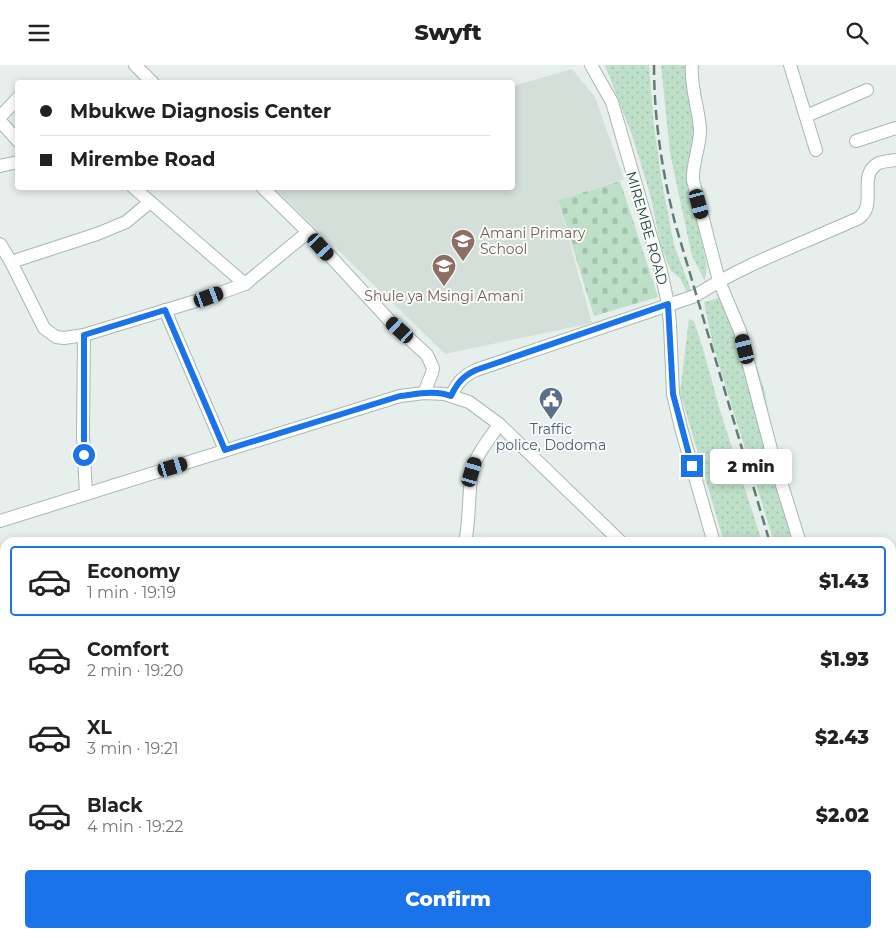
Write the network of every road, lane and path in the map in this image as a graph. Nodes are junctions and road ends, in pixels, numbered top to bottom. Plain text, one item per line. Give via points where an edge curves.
1 (136, 65) edge
2 (591, 65) edge
3 (692, 65) edge
4 (790, 65) edge
5 (150, 80) edge
6 (867, 90) dead end
7 (15, 101) edge
8 (806, 116) junction
9 (0, 117) edge
10 (0, 121) edge
11 (896, 128) edge
12 (15, 138) edge
13 (856, 141) dead end
14 (816, 150) dead end
15 (896, 160) edge
16 (15, 163) edge
17 (0, 167) edge
18 (136, 190) edge
19 (265, 190) edge
20 (150, 202) junction
21 (308, 232) junction
22 (0, 245) edge
23 (11, 262) junction
24 (719, 281) junction
25 (245, 284) junction
26 (668, 304) junction
27 (165, 310) junction
28 (84, 335) junction
29 (424, 393) junction
30 (451, 396) junction
31 (499, 424) junction
32 (225, 450) junction
33 (86, 494) junction
34 (0, 521) edge
35 (466, 537) edge
36 (616, 537) edge
37 (712, 537) edge
38 (798, 537) edge

1 - 5 street
2 - 26 street, MIREMBE ROAD via 612,102
3 - 24 street via 700,130 693,180
4 - 8 street
6 - 8 street
7 - 9 street
8 - 14 street
10 - 12 street
11 - 13 street
15 - 24 street via 878,163 872,168 863,215
16 - 17 street
18 - 20 street
19 - 21 street
20 - 23 street via 126,222
20 - 25 street
21 - 25 street
21 - 29 street via 361,291 427,355 433,367
22 - 23 street
23 - 28 street via 44,328 56,337
24 - 26 street via 696,296
24 - 38 street via 740,331
25 - 27 street
26 - 30 street via 476,370 465,375
26 - 37 street, MIREMBE ROAD via 673,394
27 - 28 street
27 - 32 street
28 - 33 street
29 - 30 street
29 - 32 street via 400,396
30 - 31 street via 469,402
31 - 35 street via 478,456 472,472
31 - 36 street
32 - 33 street
33 - 34 street

